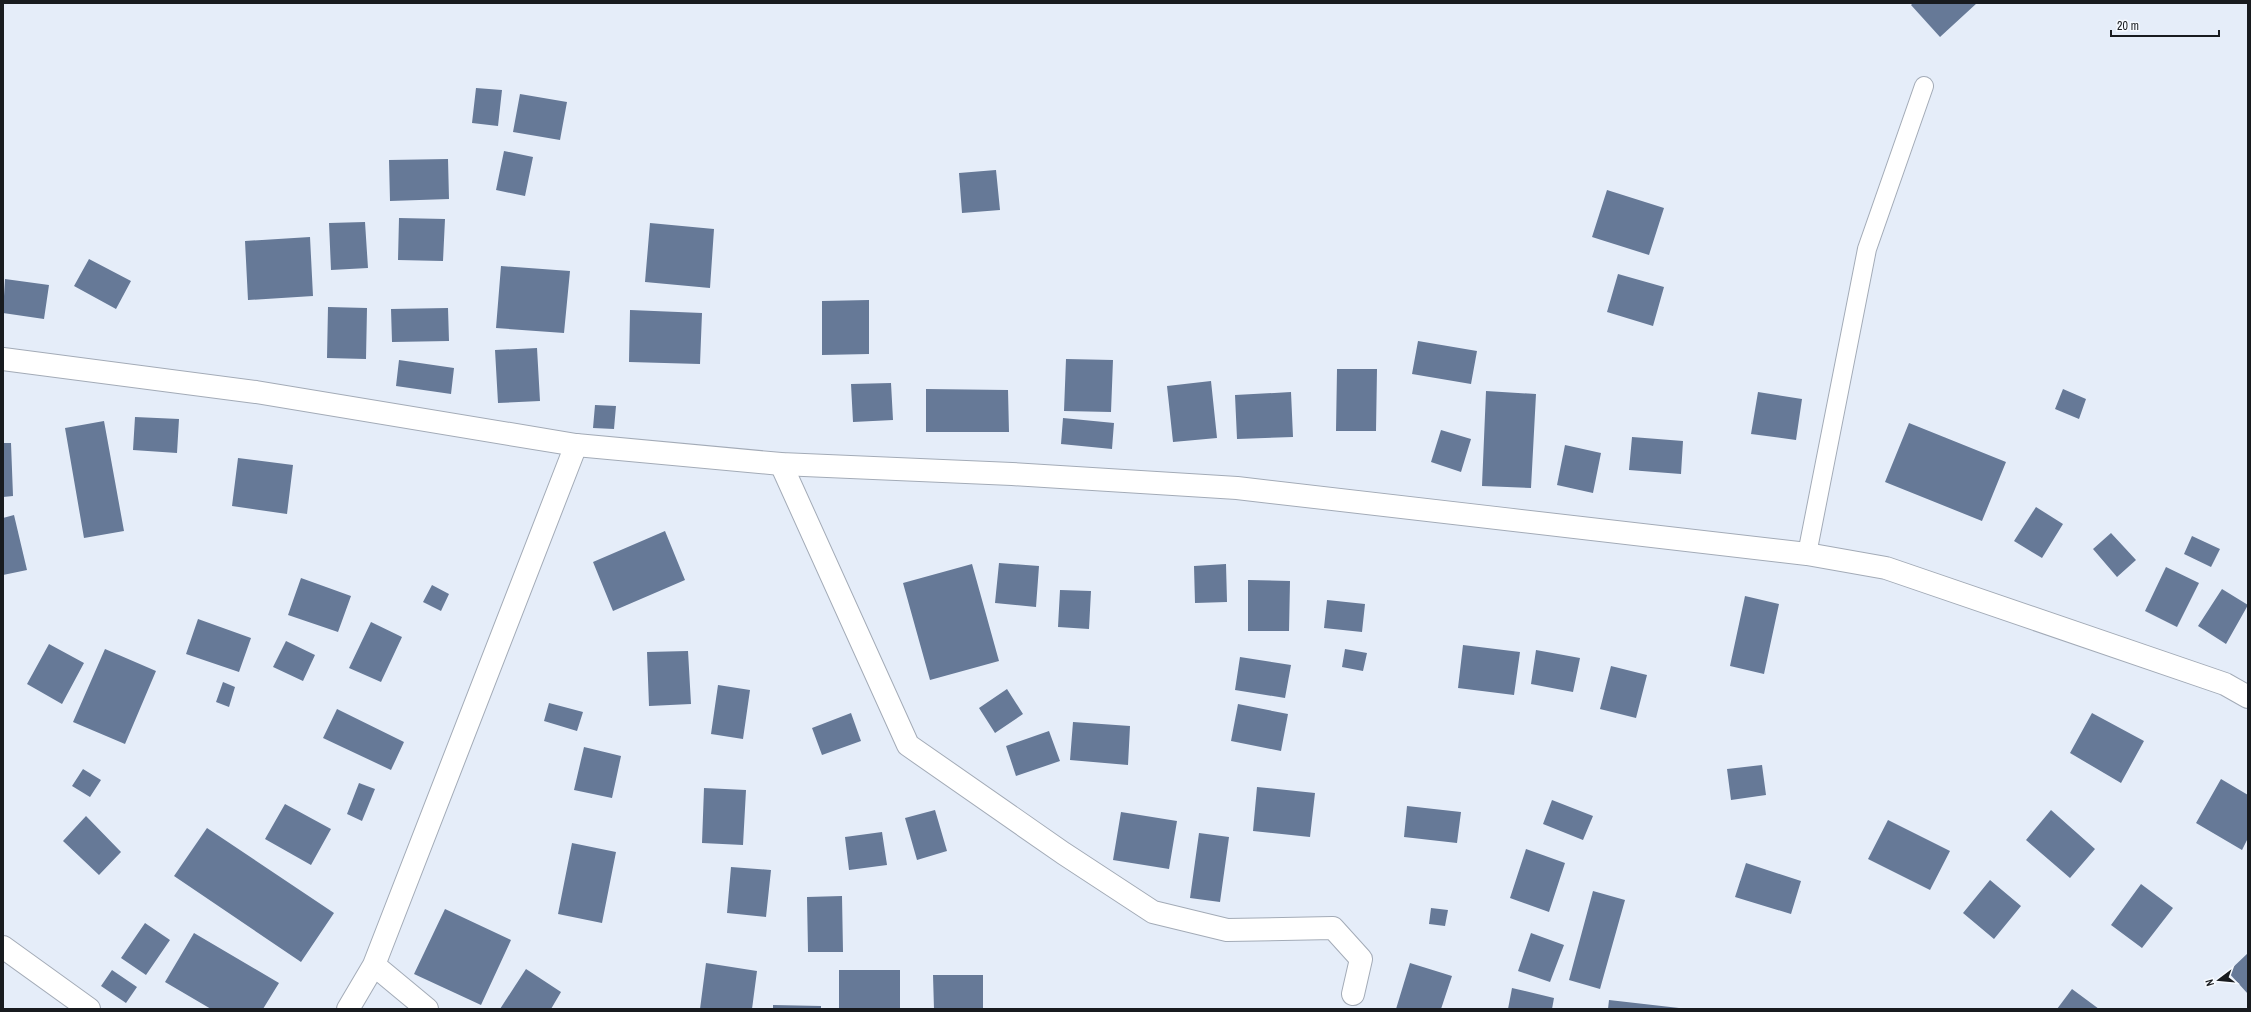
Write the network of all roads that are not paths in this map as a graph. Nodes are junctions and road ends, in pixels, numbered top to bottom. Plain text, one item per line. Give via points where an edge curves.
1 (1924, 86) dead end
2 (3, 359) edge
3 (576, 445) junction
4 (781, 464) junction
5 (1807, 554) junction
6 (2248, 697) edge
7 (3, 947) edge
8 (374, 965) junction
9 (1353, 994) dead end
10 (89, 1009) edge
11 (348, 1009) edge
12 (427, 1009) edge

1 - 5 lane via 1867,249
2 - 3 street via 256,392
3 - 4 street
3 - 8 street
4 - 5 street via 1012,474 1237,488
4 - 9 street via 908,745 1063,854 1153,912 1227,930 1333,928 1361,959
5 - 6 street via 1886,568 2225,684
7 - 10 street
8 - 11 street
8 - 12 street

